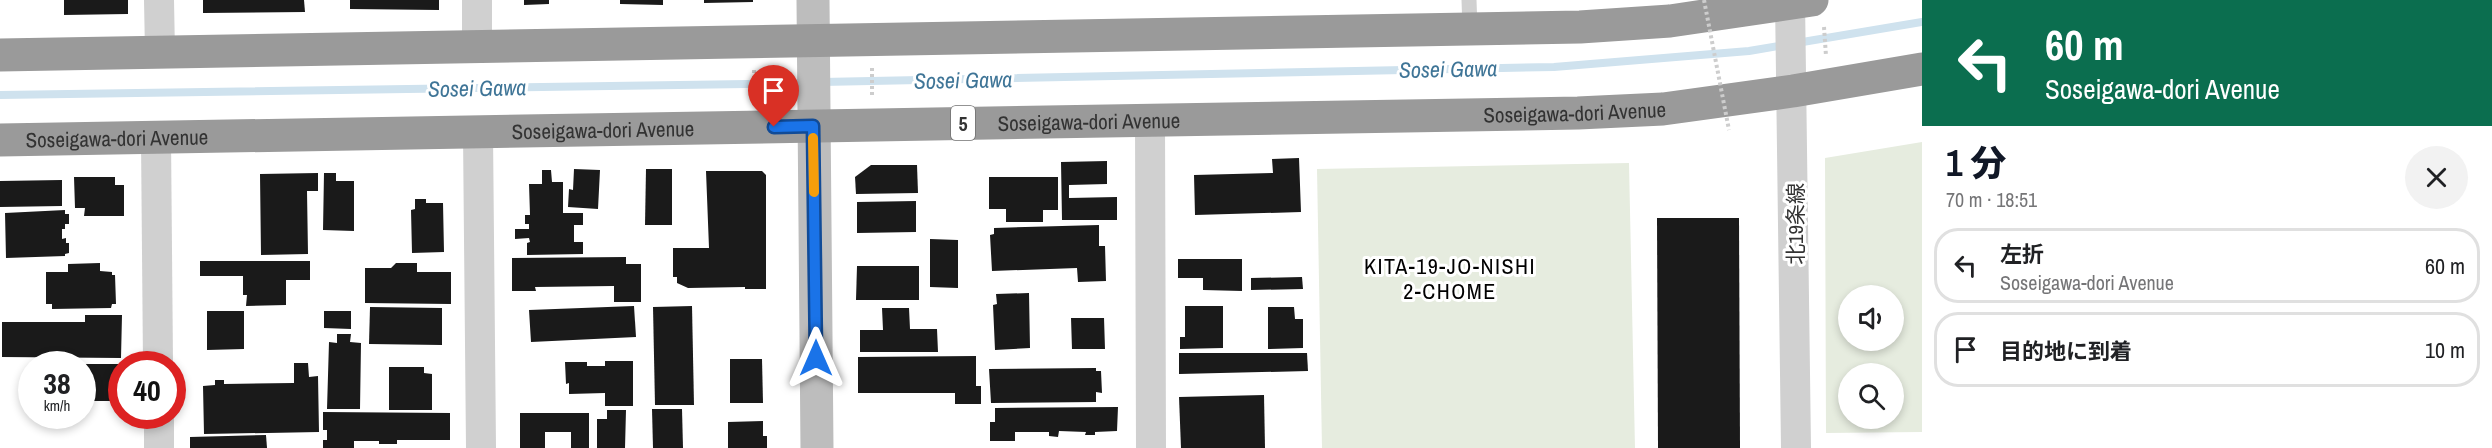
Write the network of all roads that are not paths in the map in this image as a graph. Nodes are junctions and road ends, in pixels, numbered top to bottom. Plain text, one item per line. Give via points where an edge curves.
1 (159, 0) edge
2 (477, 0) edge
3 (813, 0) edge
4 (1802, 10) edge
5 (1470, 14) edge
6 (477, 46) junction
7 (812, 50) junction
8 (160, 52) junction
9 (0, 55) edge
10 (1922, 69) edge
11 (1793, 80) junction
12 (813, 115) junction
13 (1150, 120) junction
14 (478, 133) junction
15 (156, 138) junction
16 (0, 140) edge
17 (158, 351) edge
18 (159, 429) edge
19 (159, 448) edge
20 (481, 448) edge
21 (817, 448) edge
22 (1151, 448) edge
23 (1796, 448) edge

1 - 8 street
2 - 6 street
3 - 7 street
4 - 5 highway via 1580,27
4 - 11 street, 北19条線
5 - 7 highway
6 - 7 highway
6 - 8 highway
7 - 12 street
8 - 9 highway
10 - 11 highway, Soseigawa-dori Avenue / 5
11 - 13 highway, Soseigawa-dori Avenue / 5 via 1663,109
11 - 23 street, 北19条線
12 - 13 highway, Soseigawa-dori Avenue / 5
12 - 14 highway, Soseigawa-dori Avenue / 5
12 - 21 street
13 - 22 street
14 - 15 highway, Soseigawa-dori Avenue / 5
14 - 20 street
15 - 16 highway, Soseigawa-dori Avenue / 5
15 - 17 street
18 - 19 street

